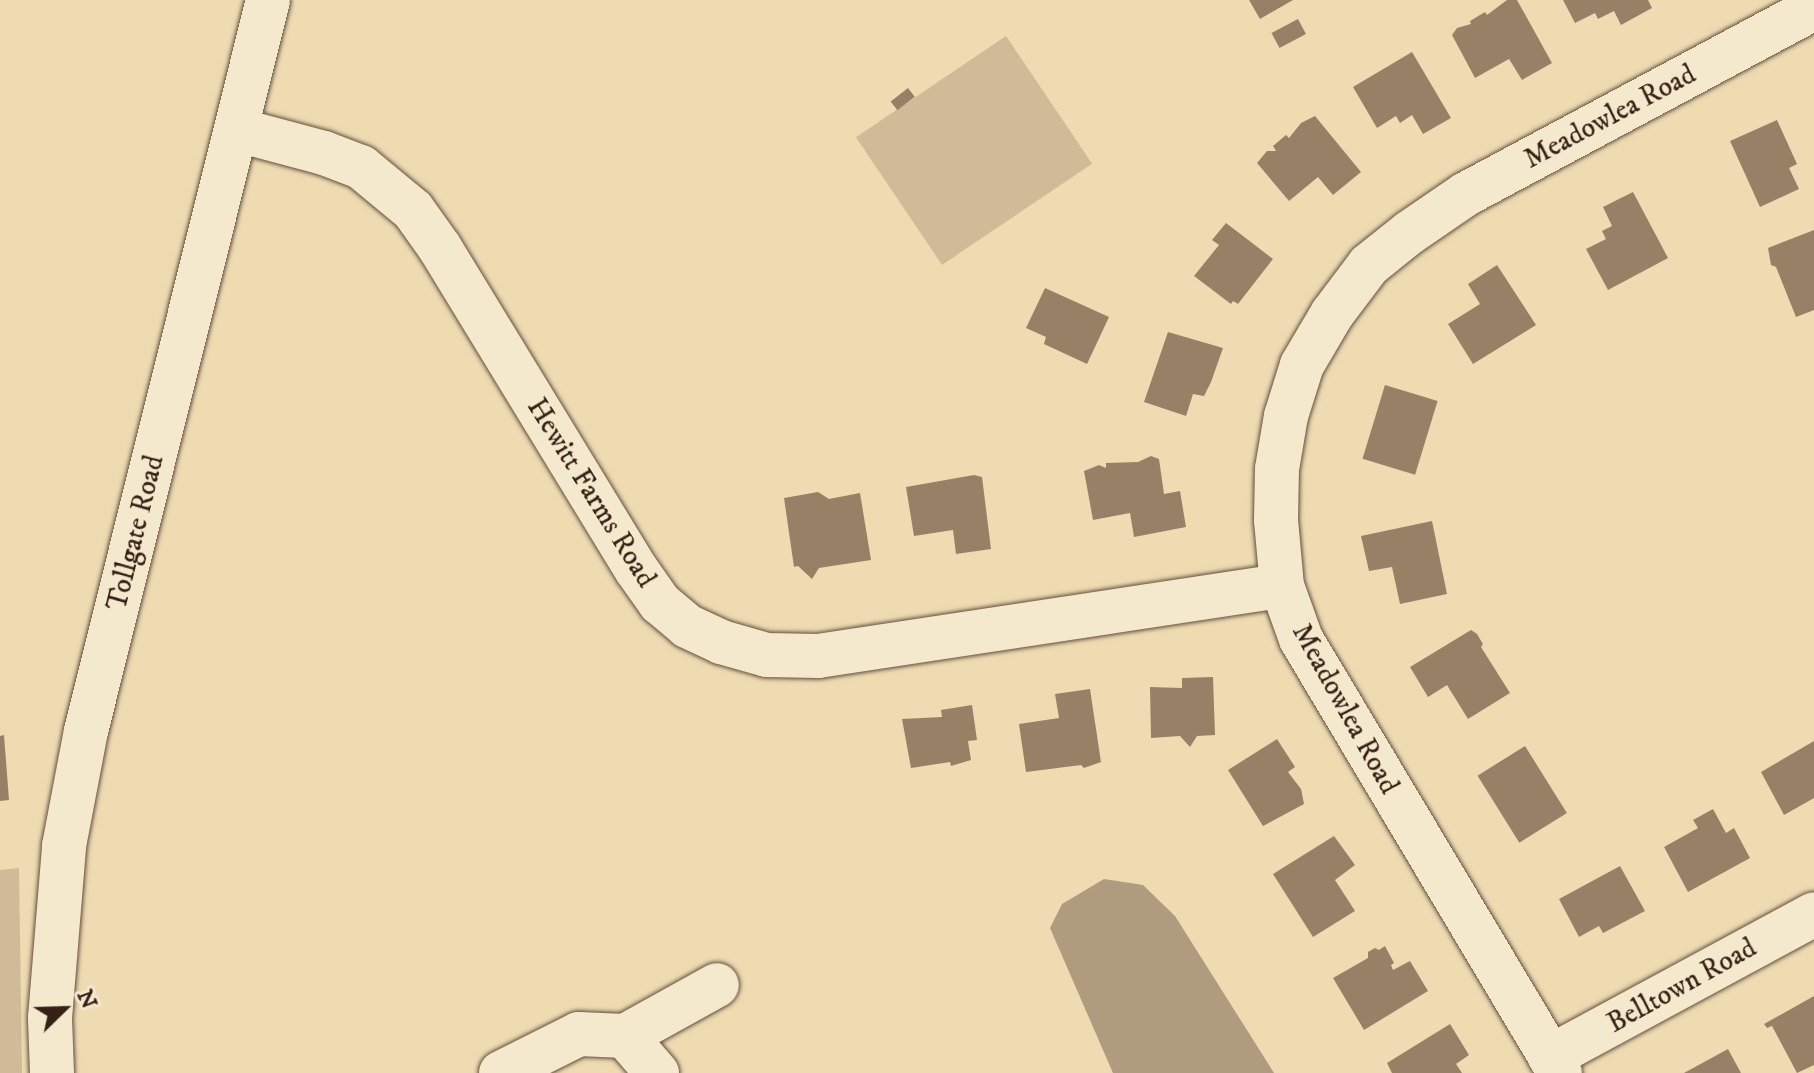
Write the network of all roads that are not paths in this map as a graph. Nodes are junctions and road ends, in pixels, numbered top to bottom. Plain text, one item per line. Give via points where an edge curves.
1 (268, 0) edge
2 (1813, 10) edge
3 (238, 130) junction
4 (1282, 586) junction
5 (1814, 914) edge
6 (717, 985) dead end
7 (625, 1036) junction
8 (1555, 1065) edge
9 (52, 1073) edge
10 (501, 1073) edge
11 (657, 1073) edge

1 - 3 street, Tollgate Road
2 - 4 street, Meadowlea Road via 1466,194 1369,265 1302,365 1286,416 1277,469
3 - 4 street, Hewitt Farms Road via 361,167 413,210 660,603 687,626 721,642 767,655 818,656
3 - 9 street, Tollgate Road via 86,731 64,846 50,1018
4 - 8 street, Meadowlea Road via 1301,639 1329,691
5 - 8 street, Belltown Road
6 - 7 street
7 - 10 street via 579,1034
7 - 11 street

